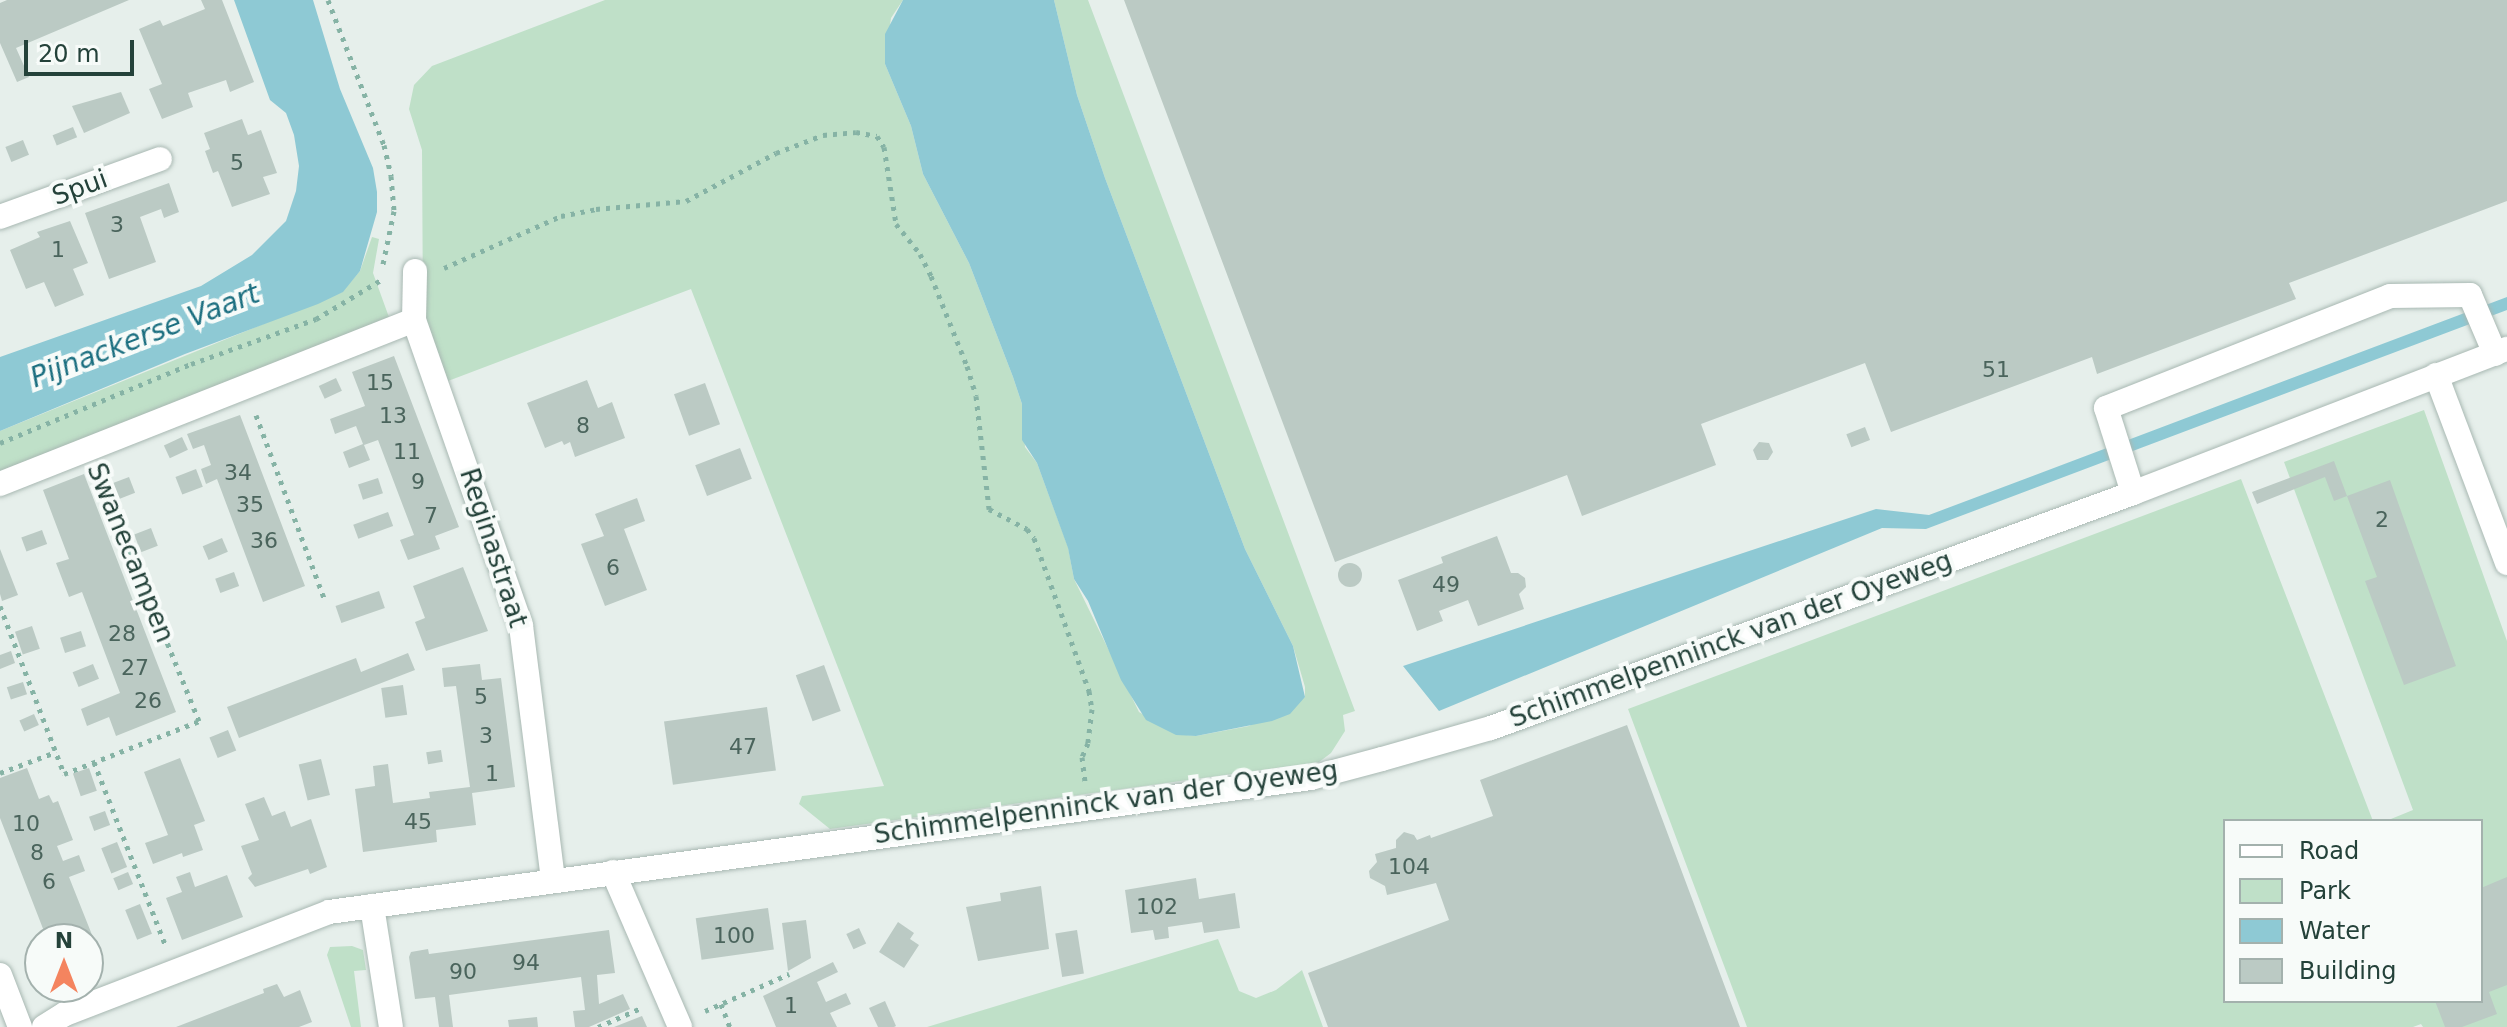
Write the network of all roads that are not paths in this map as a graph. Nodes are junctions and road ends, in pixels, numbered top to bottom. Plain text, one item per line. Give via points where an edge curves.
1 (160, 159) dead end
2 (0, 217) edge
3 (415, 271) road end
4 (404, 324) junction
5 (2501, 352) edge
6 (2436, 375) junction
7 (0, 484) edge
8 (2133, 493) junction
9 (2507, 563) edge
10 (613, 872) junction
11 (553, 880) junction
12 (372, 906) junction
13 (0, 975) edge
14 (679, 1025) edge
15 (20, 1027) edge
16 (44, 1027) edge
17 (391, 1027) edge

1 - 2 street, Spui
3 - 4 street, Reginastraat
4 - 7 street, Swanecampen
4 - 11 street, Reginastraat via 521,626
5 - 6 street, Schimmelpenninck van der Oyeweg
5 - 8 street via 2485,331 2470,295 2390,296 2106,408
6 - 8 street, Schimmelpenninck van der Oyeweg
6 - 9 street
8 - 10 street, Schimmelpenninck van der Oyeweg via 1491,728 1311,778
10 - 11 street, Schimmelpenninck van der Oyeweg
10 - 14 street
11 - 12 street, Schimmelpenninck van der Oyeweg
12 - 16 street, Schimmelpenninck van der Oyeweg via 329,912 65,1014
12 - 17 street
13 - 15 street

